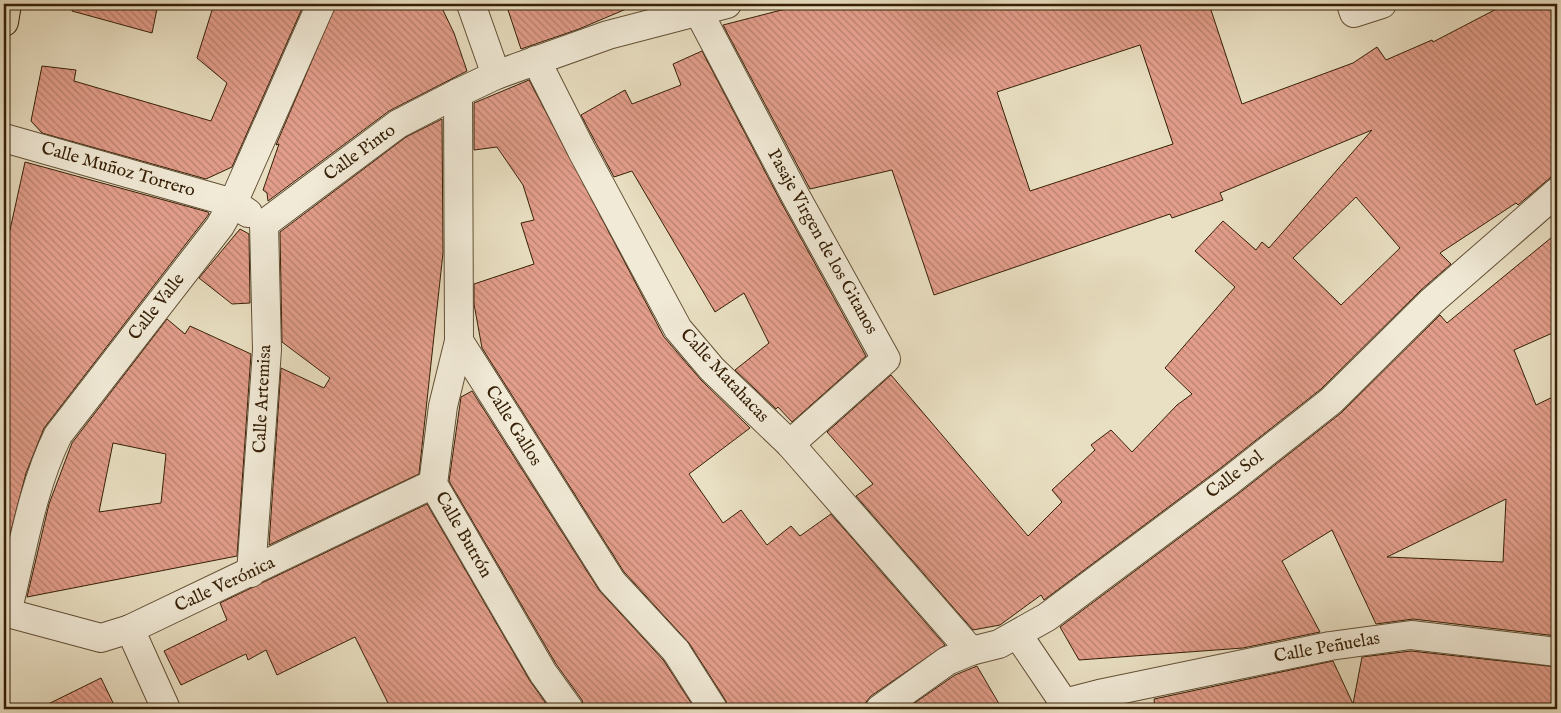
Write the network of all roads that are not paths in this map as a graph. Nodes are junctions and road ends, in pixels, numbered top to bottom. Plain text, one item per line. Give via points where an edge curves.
1 (7, 4) edge
2 (321, 4) edge
3 (471, 4) edge
4 (727, 4) edge
5 (1351, 4) edge
6 (1382, 4) edge
7 (698, 11) junction
8 (4, 22) edge
9 (536, 60) junction
10 (496, 75) junction
11 (458, 93) junction
12 (4, 138) edge
13 (1557, 192) edge
14 (233, 203) junction
15 (264, 224) junction
16 (460, 341) junction
17 (790, 444) junction
18 (434, 484) junction
19 (252, 573) junction
20 (6, 612) edge
21 (130, 630) junction
22 (1018, 635) junction
23 (971, 651) junction
24 (1557, 652) edge
25 (1063, 706) edge
26 (166, 709) edge
27 (568, 709) edge
28 (713, 709) edge
29 (880, 709) edge

1 - 8 main road
2 - 14 street, Calle Valle
3 - 10 street
4 - 7 street, Calle Pinto
5 - 6 street via 1354,13
7 - 9 street, Calle Pinto via 608,35
7 - 17 street, Pasaje Virgen de los Gitanos via 886,359
9 - 10 street, Calle Pinto
9 - 17 street, Calle Matahacas via 678,328 712,369
10 - 11 street, Calle Pinto
11 - 15 street, Calle Pinto via 398,124
11 - 16 street
12 - 14 street, Calle Muñoz Torrero
13 - 22 street, Calle Sol via 1432,301 1331,401 1047,618
14 - 15 street
14 - 20 street, Calle Valle via 220,226 58,435 37,489
15 - 19 street, Calle Artemisa via 267,350
16 - 18 street, Calle Butrón via 442,406
16 - 28 street, Calle Gallos via 612,582 676,651
17 - 23 street, Calle Matahacas
18 - 19 street, Calle Verónica
18 - 27 street, Calle Butrón via 543,673
19 - 21 street, Calle Verónica
20 - 21 street, Calle Verónica via 101,638
21 - 26 street
22 - 23 street, Calle Sol
22 - 25 street
23 - 29 street, Calle Sol via 947,661
24 - 25 street, Calle Peñuelas via 1411,635 1330,646 1099,694

